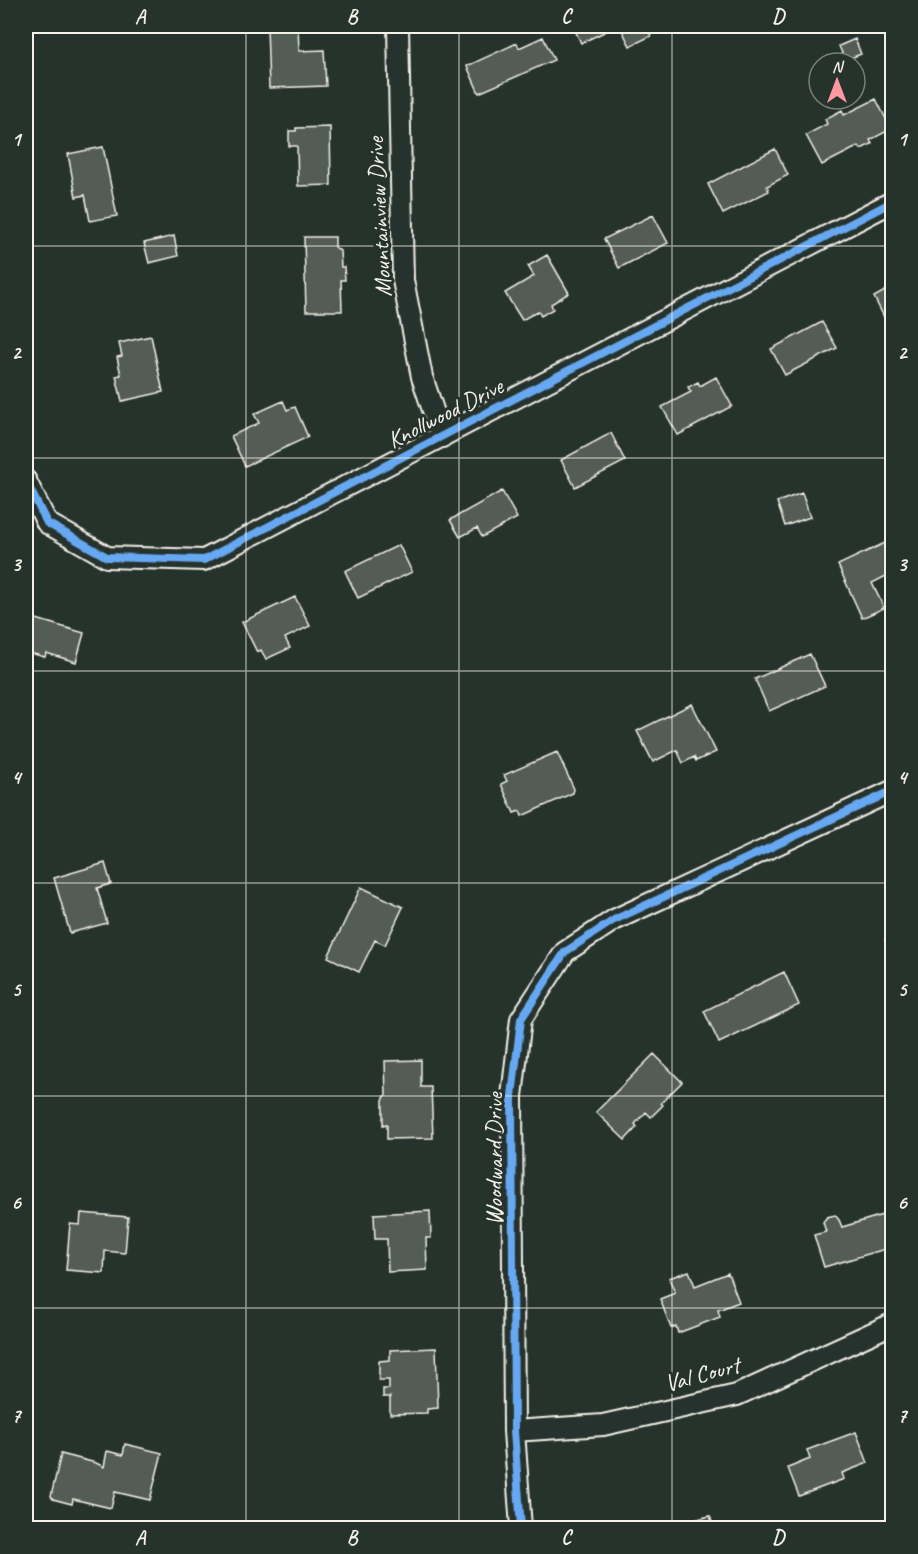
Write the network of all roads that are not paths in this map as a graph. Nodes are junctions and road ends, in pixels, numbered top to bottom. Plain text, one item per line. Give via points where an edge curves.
1 (398, 26) edge
2 (892, 202) edge
3 (442, 437) junction
4 (26, 481) edge
5 (892, 791) edge
6 (892, 1324) edge
7 (514, 1431) junction
8 (521, 1528) edge

1 - 3 street, Mountainview Drive via 403,280 422,377
2 - 3 street, Knollwood Drive
3 - 4 street, Knollwood Drive via 204,560 107,557 47,523
5 - 7 street, Woodward Drive via 614,920 565,952 521,1019 512,1096
6 - 7 street, Val Court via 737,1395 603,1425
7 - 8 street, Woodward Drive

